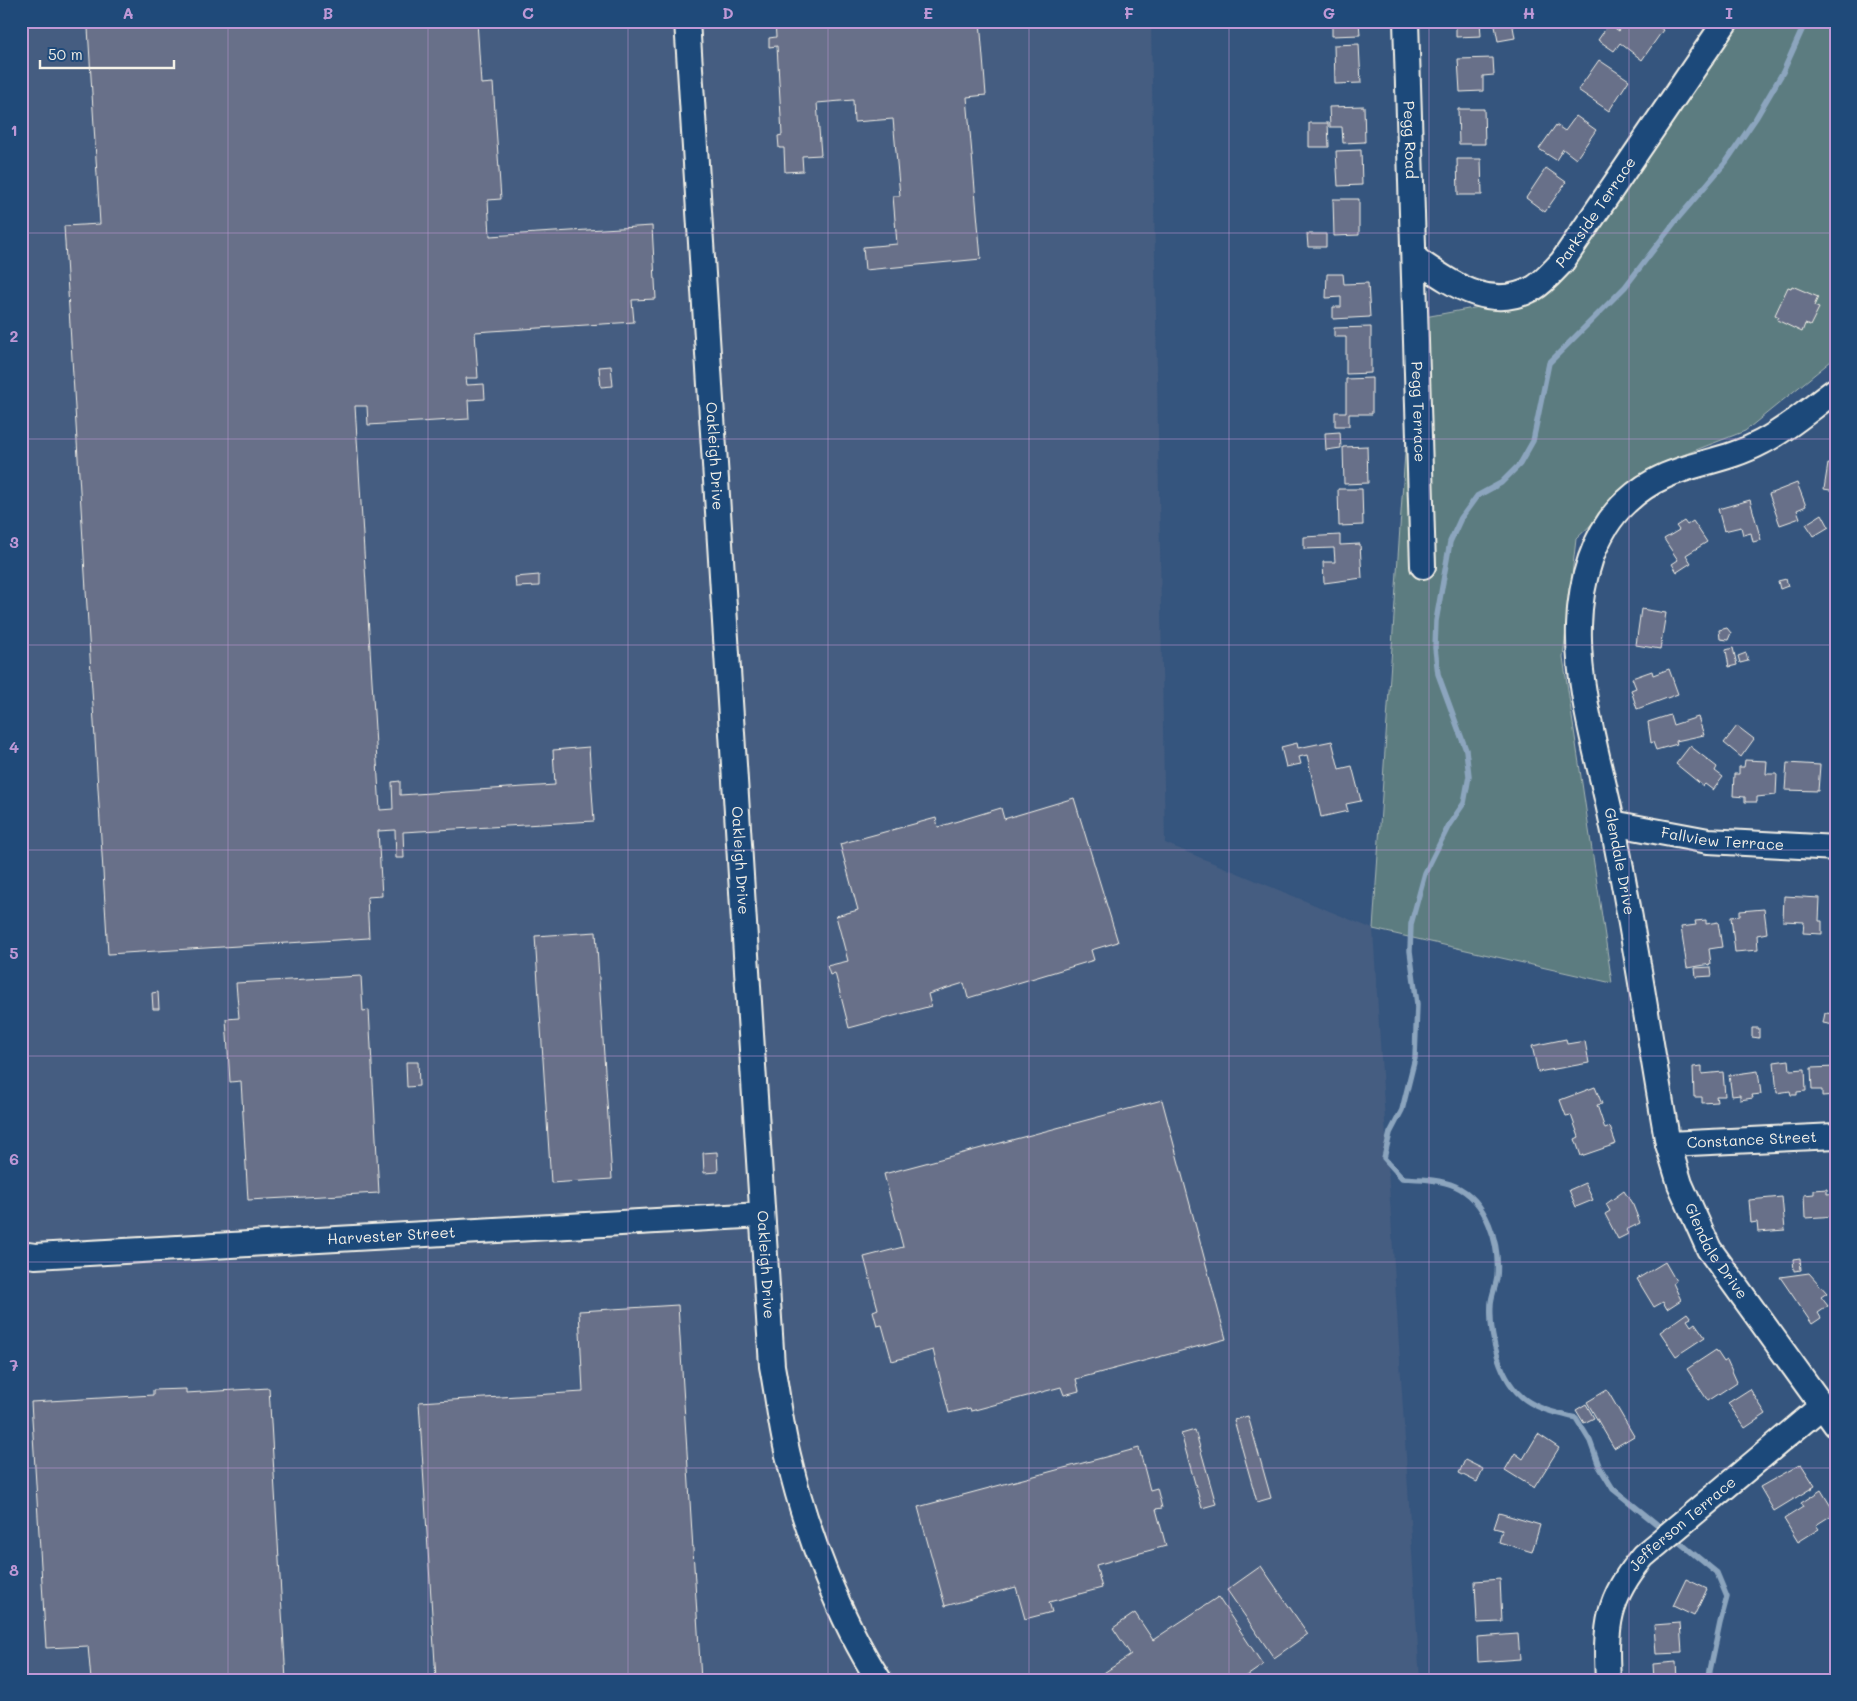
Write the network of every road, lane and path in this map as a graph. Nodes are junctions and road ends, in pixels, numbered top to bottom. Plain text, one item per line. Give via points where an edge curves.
1 (687, 21) edge
2 (1406, 21) edge
3 (1726, 21) edge
4 (1414, 258) junction
5 (1836, 390) edge
6 (1424, 566) dead end
7 (1612, 823) junction
8 (1836, 848) edge
9 (1836, 1136) edge
10 (1668, 1144) junction
11 (762, 1215) junction
12 (21, 1254) edge
13 (1829, 1405) edge
14 (1836, 1425) edge
15 (879, 1680) edge
16 (1608, 1680) edge

1 - 11 street, Oakleigh Drive
2 - 4 street, Pegg Road
3 - 4 street, Parkside Terrace via 1562,262 1535,288 1495,298 1462,289
4 - 6 street, Pegg Terrace
5 - 7 street, Glendale Drive via 1762,442 1733,455 1678,469 1651,482 1625,503 1604,530 1592,556 1583,589 1579,626 1580,671
7 - 8 street, Fallview Terrace via 1708,841
7 - 10 street, Glendale Drive
9 - 10 street, Constance Street
10 - 13 street, Glendale Drive via 1680,1184 1709,1249
11 - 12 street, Harvester Street via 35,1256
11 - 15 street, Oakleigh Drive via 772,1366 789,1459 821,1563 867,1662
13 - 14 street, Glendale Drive
13 - 16 street, Jefferson Terrace via 1643,1556 1627,1575 1614,1598 1608,1620

